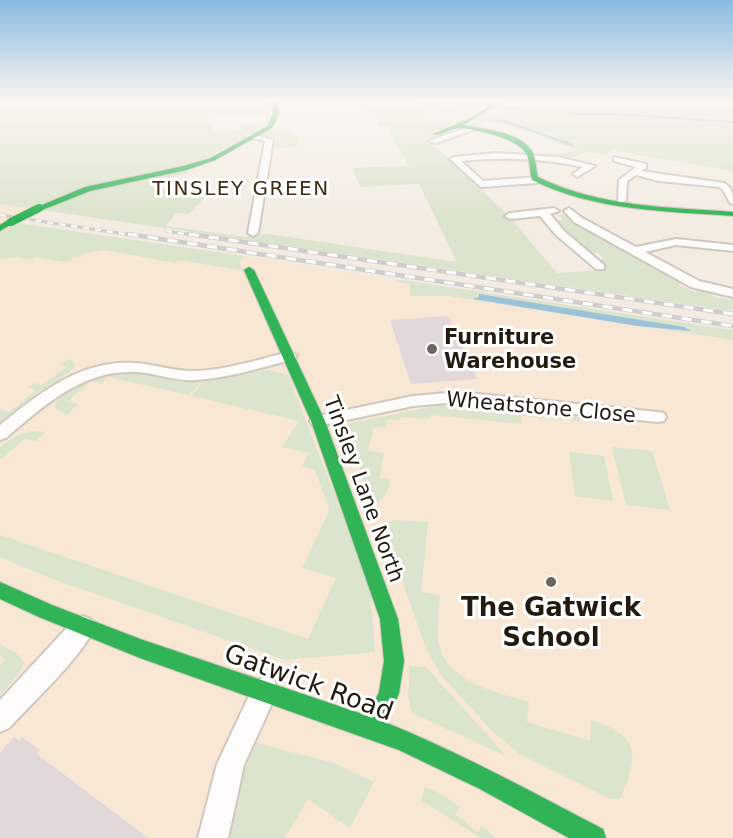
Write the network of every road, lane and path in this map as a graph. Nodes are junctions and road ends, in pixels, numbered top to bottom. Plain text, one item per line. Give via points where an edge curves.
1 (247, 140) edge
2 (269, 140) edge
3 (509, 140) edge
4 (530, 157) junction
5 (617, 159) dead end
6 (633, 172) junction
7 (578, 174) dead end
8 (664, 179) junction
9 (537, 180) junction
10 (705, 183) junction
11 (730, 188) edge
12 (576, 196) junction
13 (621, 201) junction
14 (733, 201) edge
15 (569, 211) junction
16 (543, 213) junction
17 (733, 214) edge
18 (510, 216) dead end
19 (5, 225) edge
20 (253, 233) dead end
21 (733, 248) edge
22 (634, 251) junction
23 (587, 254) junction
24 (567, 256) dead end
25 (600, 267) dead end
26 (249, 270) dead end
27 (733, 293) edge
28 (290, 356) junction
29 (658, 417) dead end
30 (318, 421) junction
31 (0, 434) edge
32 (0, 590) edge
33 (83, 627) junction
34 (265, 690) junction
35 (0, 719) edge
36 (373, 730) junction
37 (213, 838) edge
38 (594, 838) edge

1 - 19 street, bridge via 199,164 88,189
2 - 20 street
3 - 4 street via 527,148
4 - 7 street via 595,163
4 - 9 street
4 - 9 street via 454,159 481,184
5 - 6 street via 643,166
6 - 8 street
6 - 13 street via 623,180
8 - 10 street
8 - 10 street via 682,171 713,177
9 - 12 street
10 - 11 street
11 - 14 street
12 - 13 street
12 - 15 street
13 - 17 street
15 - 16 street
15 - 22 street
16 - 18 street
16 - 23 street
21 - 22 street via 676,242
22 - 27 street via 695,284
23 - 24 street
23 - 25 street
26 - 28 street, Tinsley Lane North
28 - 30 street, Tinsley Lane North
28 - 31 street via 196,376 136,367 98,371 51,393
29 - 30 street, Wheatstone Close via 458,397 412,401
30 - 36 street, Tinsley Lane North via 390,623 394,661 389,693
32 - 33 street, Gatwick Road
33 - 34 street, Gatwick Road
33 - 35 street
34 - 36 street, Gatwick Road
34 - 37 street via 231,764
36 - 38 street, Gatwick Road via 447,760

